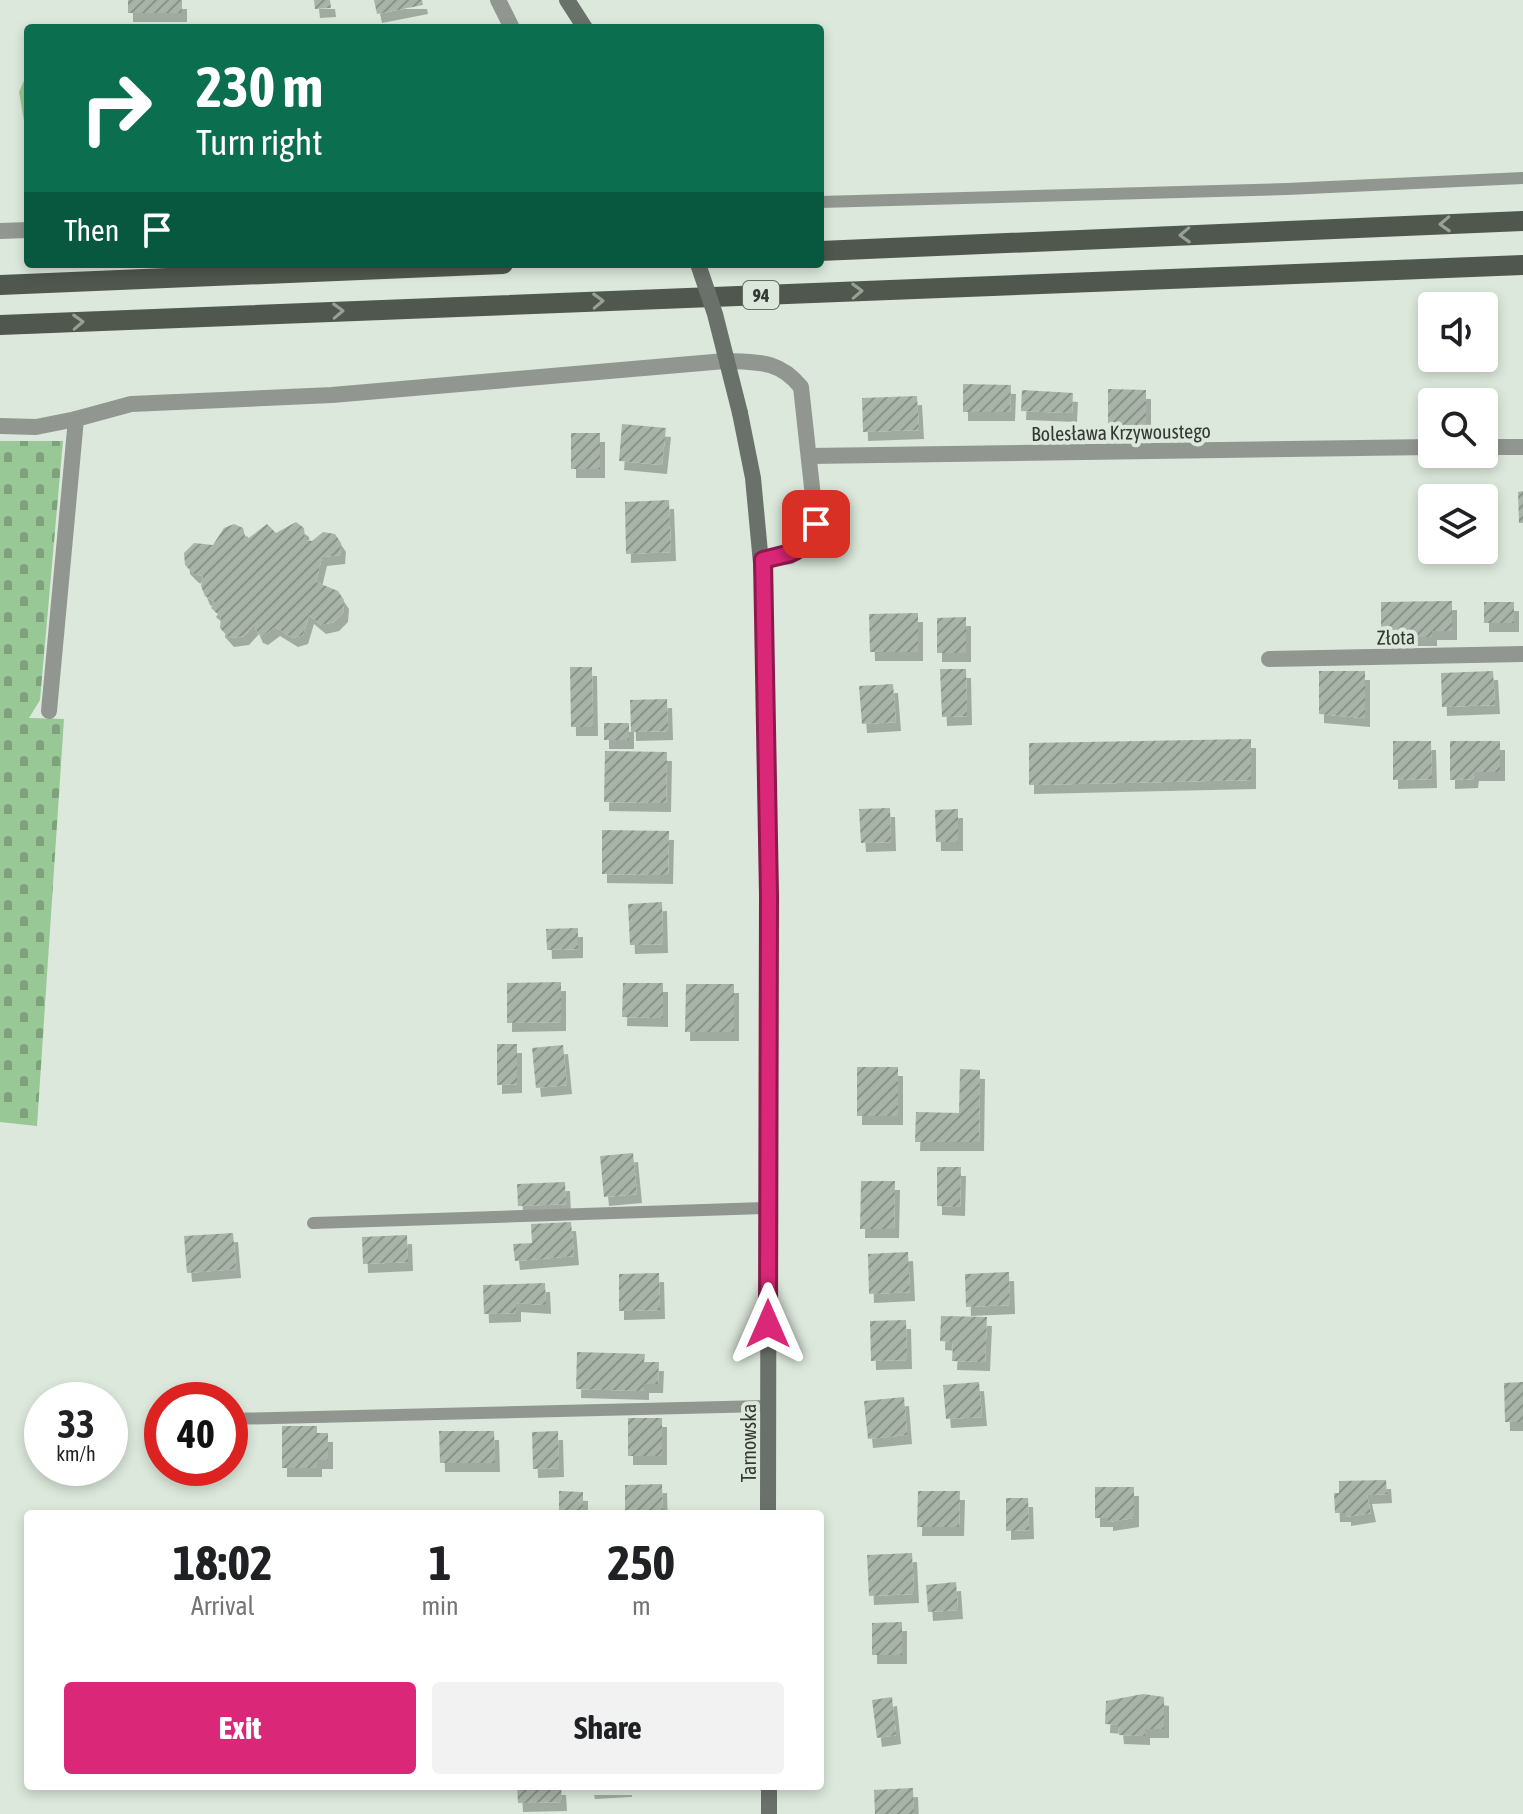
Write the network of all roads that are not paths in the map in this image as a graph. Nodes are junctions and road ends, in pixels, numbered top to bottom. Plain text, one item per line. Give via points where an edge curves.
1 (498, 0) edge
2 (567, 0) edge
3 (510, 24) edge
4 (582, 24) edge
5 (1523, 178) edge
6 (824, 202) edge
7 (1523, 221) edge
8 (24, 230) edge
9 (0, 231) edge
10 (824, 251) edge
11 (1523, 265) edge
12 (407, 268) edge
13 (699, 268) edge
14 (0, 285) edge
15 (0, 325) edge
16 (76, 419) junction
17 (0, 426) edge
18 (1418, 447) edge
19 (1498, 447) edge
20 (1523, 447) edge
21 (810, 456) junction
22 (763, 560) junction
23 (1523, 654) edge
24 (1269, 659) dead end
25 (49, 711) dead end
26 (767, 1208) junction
27 (313, 1223) dead end
28 (768, 1406) junction
29 (248, 1419) edge
30 (768, 1510) edge
31 (769, 1790) edge
32 (769, 1814) edge

1 - 3 street
2 - 4 street
5 - 6 lane
7 -> 10 main road
8 - 9 street
15 -> 11 main road, 94
12 - 14 main road
13 - 22 street, Tarnowska, bridge via 740,413
16 - 17 street via 36,427
16 - 21 street via 131,404 332,395 725,361 770,362 789,372 801,387
16 - 25 street
18 - 21 street, Bolesława Krzywoustego
19 - 20 street
21 - 22 street via 816,524 805,545 790,556
22 - 26 street, Tarnowska
23 - 24 street, Złota
26 - 27 lane
26 - 28 street, Tarnowska
28 - 29 lane
28 - 30 street, Tarnowska
31 - 32 street

